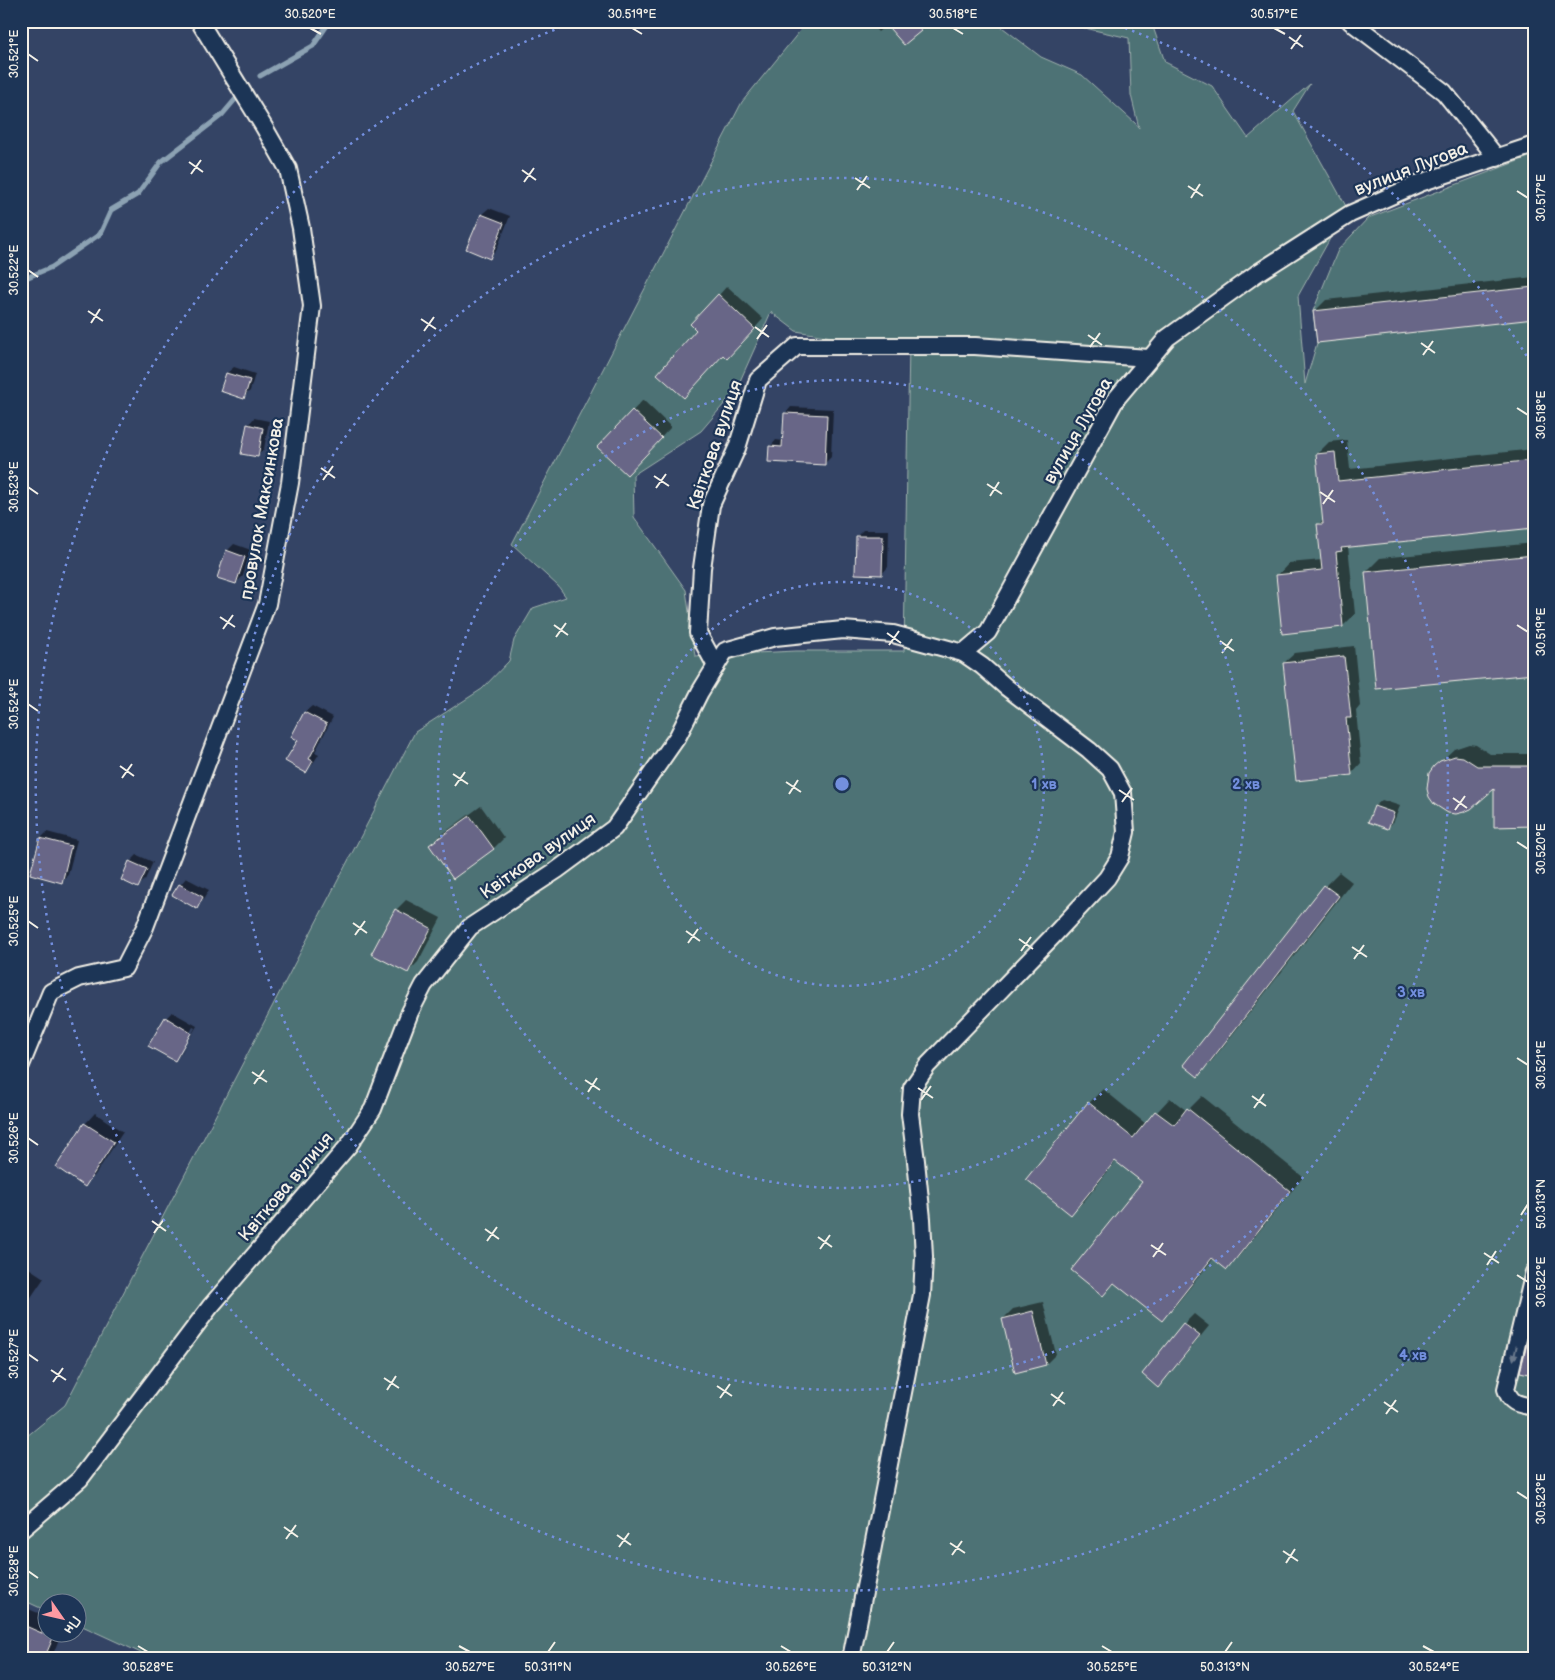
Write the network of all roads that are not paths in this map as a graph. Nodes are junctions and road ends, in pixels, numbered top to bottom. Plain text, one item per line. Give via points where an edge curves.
1 (199, 21) edge
2 (1350, 21) edge
3 (1534, 145) edge
4 (1496, 158) junction
5 (1149, 358) junction
6 (964, 654) junction
7 (716, 666) junction
8 (21, 1065) edge
9 (1534, 1272) edge
10 (1534, 1407) edge
11 (21, 1530) edge
12 (851, 1659) edge

1 - 8 street, провулок Максинкова via 288,169 301,228 312,306 290,483 267,604 145,927 124,968 79,978 51,992
2 - 4 street via 1444,92
3 - 4 street, вулиця Лугова
4 - 5 street, вулиця Лугова via 1420,183 1350,214 1256,274 1167,338
5 - 6 street, вулиця Лугова via 1116,399 988,632
5 - 7 street, Квіткова вулиця via 975,346 797,346 758,380 737,448 712,504 702,568 698,633
6 - 7 street via 893,634 843,630 775,636 726,651
6 - 12 street via 1110,769 1123,793 1126,832 1120,857 1107,878 927,1066 912,1088 910,1114 924,1257 922,1295
7 - 11 street, Квіткова вулиця via 678,736 614,828 470,927 424,986 410,1012 373,1109 349,1145 210,1307 80,1480
9 -> 10 street via 1506,1389 1514,1403

